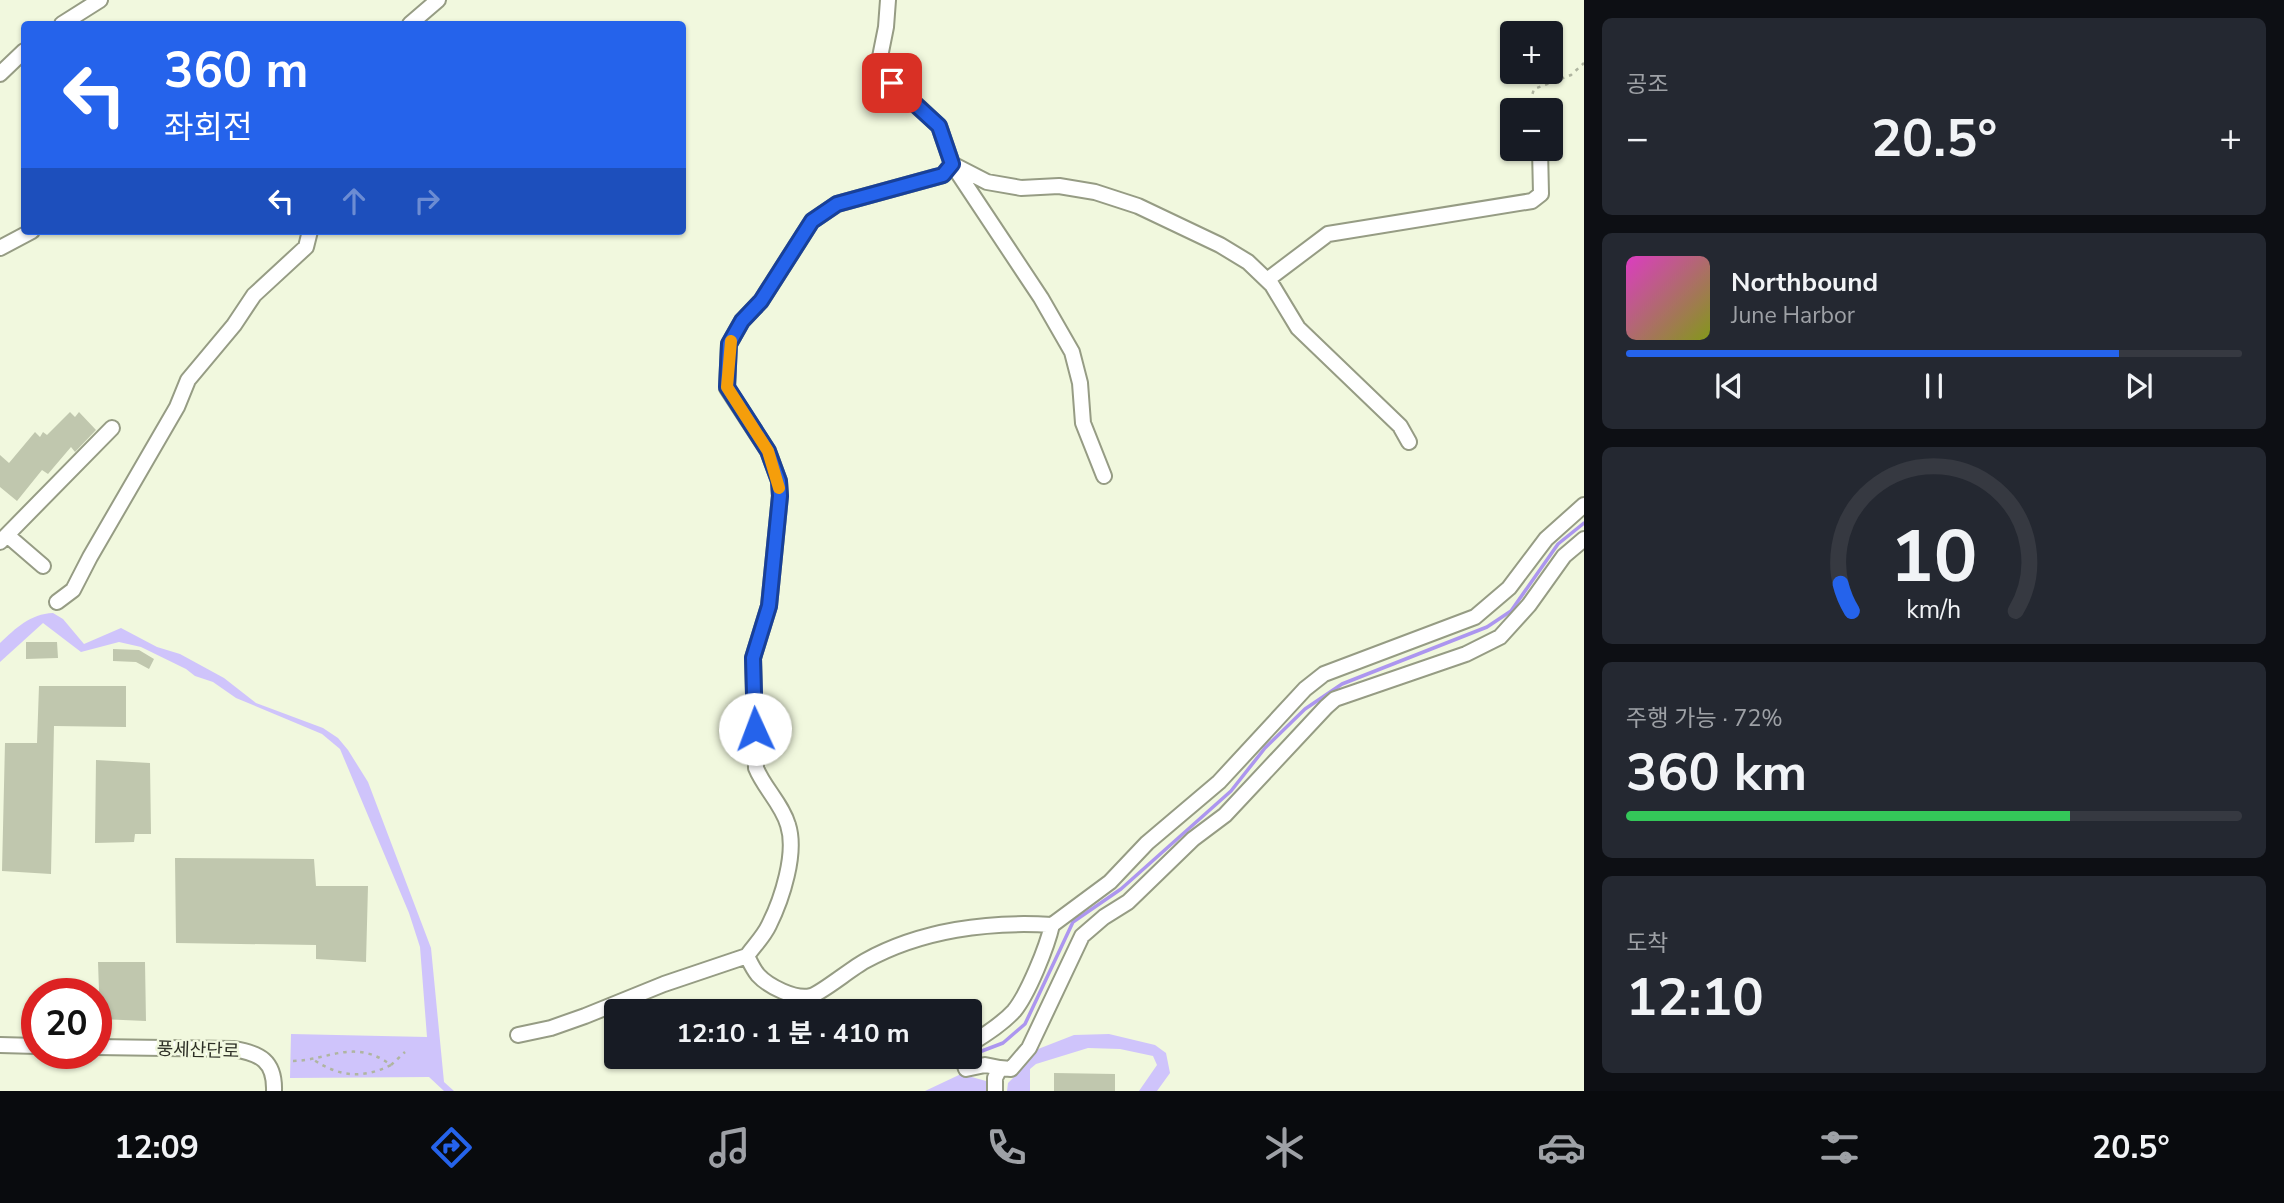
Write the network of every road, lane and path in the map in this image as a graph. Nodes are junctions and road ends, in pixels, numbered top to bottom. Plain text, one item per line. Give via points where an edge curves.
1 (100, 0) edge
2 (438, 0) edge
3 (888, 0) edge
4 (67, 21) edge
5 (414, 21) edge
6 (21, 54) edge
7 (1584, 63) edge
8 (0, 74) edge
9 (1531, 98) edge
10 (1540, 161) edge
11 (952, 164) junction
12 (24, 235) edge
13 (309, 235) edge
14 (0, 248) edge
15 (1267, 280) junction
16 (112, 428) dead end
17 (1409, 442) dead end
18 (1104, 476) dead end
19 (1584, 505) edge
20 (4, 538) edge
21 (1584, 539) edge
22 (43, 566) dead end
23 (57, 602) dead end
24 (1052, 925) junction
25 (747, 956) junction
26 (518, 1035) dead end
27 (982, 1036) edge
28 (0, 1045) edge
29 (21, 1046) edge
30 (112, 1047) edge
31 (405, 1052) dead end
32 (314, 1060) junction
33 (293, 1061) dead end
34 (391, 1065) junction
35 (982, 1066) edge
36 (997, 1079) edge
37 (274, 1091) edge

1 - 4 street
2 - 5 street
3 - 11 street via 877,72 939,126
6 - 8 street
7 - 9 path via 1571,75 1534,89
10 - 15 street via 1541,194 1532,201 1328,234
11 - 15 street via 988,181 1021,188 1059,186 1138,206 1220,245
11 - 18 street via 1072,352 1083,424
11 - 25 street via 943,175 837,204 812,221 729,344 727,387 768,451 779,481 769,606 753,658 756,768 788,823 792,842 784,888 768,928
12 - 14 street
13 - 23 street via 306,247 254,295 188,380 73,590
15 - 17 street via 1298,328 1400,426
16 - 20 street
19 - 24 street via 1546,539 1509,588 1475,617 1324,674 1219,782 1147,843 1110,882
20 - 22 street
21 - 36 street via 1564,556 1500,637 1466,654 1335,699 1326,707 1225,815 1128,902 1088,929 1029,1048
24 - 25 street via 1017,923 927,937 867,960 811,996 770,985
24 - 27 street via 1016,1009
25 - 26 street via 551,1028
28 - 29 street
30 - 37 street, 풍세산단로 via 251,1052 272,1069
31 - 34 path
32 - 33 path
32 - 34 path via 341,1051 362,1053
32 - 34 path via 347,1074 374,1073
35 - 36 street

